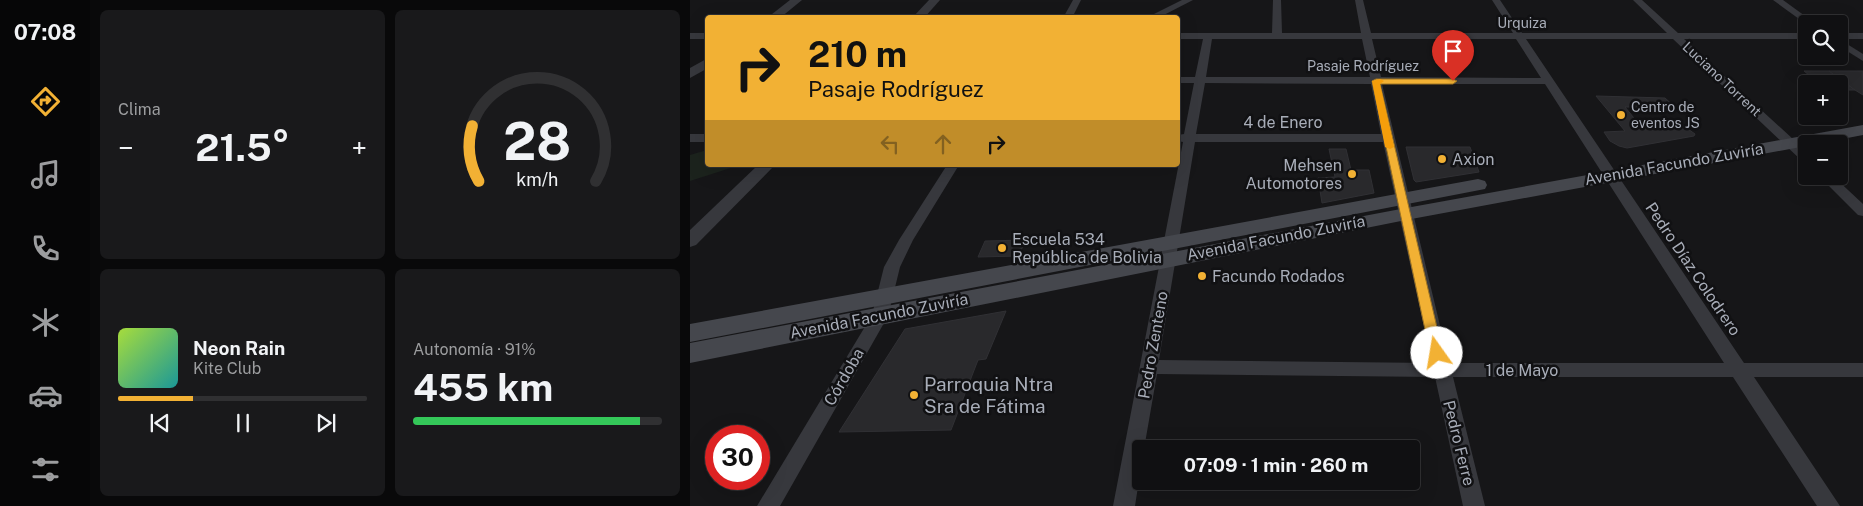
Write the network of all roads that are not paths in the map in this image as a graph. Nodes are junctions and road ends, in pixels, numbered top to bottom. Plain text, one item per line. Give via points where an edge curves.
1 (797, 0) edge
2 (935, 0) edge
3 (1078, 0) edge
4 (1189, 0) edge
5 (1277, 0) edge
6 (1359, 0) edge
7 (1496, 0) edge
8 (1637, 0) edge
9 (1777, 0) edge
10 (776, 15) edge
11 (920, 15) edge
12 (1069, 15) edge
13 (1156, 15) edge
14 (1799, 15) edge
15 (690, 36) edge
16 (705, 36) edge
17 (1180, 36) edge
18 (1208, 36) junction
19 (1277, 36) junction
20 (1366, 36) junction
21 (1521, 36) junction
22 (1676, 36) junction
23 (1798, 36) edge
24 (1848, 36) edge
25 (1863, 36) edge
26 (1848, 48) edge
27 (1863, 58) edge
28 (705, 64) edge
29 (690, 74) edge
30 (1180, 80) edge
31 (1200, 80) junction
32 (1376, 81) junction
33 (1548, 81) junction
34 (1863, 118) edge
35 (1863, 130) edge
36 (690, 138) edge
37 (705, 138) edge
38 (1184, 138) edge
39 (1388, 138) junction
40 (1784, 138) junction
41 (1798, 151) edge
42 (765, 167) edge
43 (952, 167) edge
44 (1606, 170) junction
45 (1835, 185) edge
46 (1404, 206) junction
47 (1863, 212) edge
48 (690, 241) edge
49 (1169, 251) junction
50 (883, 307) junction
51 (690, 333) edge
52 (690, 353) edge
53 (1150, 367) junction
54 (1441, 370) junction
55 (1863, 370) edge
56 (1740, 371) junction
57 (768, 506) edge
58 (1124, 506) edge
59 (1474, 506) edge
60 (1829, 506) edge

1 - 10 street
2 - 11 street
3 - 12 street
4 - 13 street
5 - 19 street
6 - 20 street, Pedro Ferre
7 - 21 street, Pedro Díaz Colodrero
8 - 22 street, Luciano Torrent
9 - 14 street
15 - 16 street
17 - 18 street, Urquiza
18 - 19 street, Urquiza
18 - 31 street, Pedro Zenteno
19 - 20 street, Urquiza
20 - 21 street, Urquiza
20 - 32 street, Pedro Ferre
21 - 22 street, Urquiza
21 - 33 street, Pedro Díaz Colodrero
22 - 23 street, Urquiza
22 - 40 street, Luciano Torrent
24 - 25 street
26 - 27 street
28 - 29 street
30 - 31 street, Pasaje Rodríguez
31 - 32 street, Pasaje Rodríguez
31 - 38 street, Pedro Zenteno
32 - 33 street, Pasaje Rodríguez
32 - 39 street, Pedro Ferre
33 - 44 street, Pedro Díaz Colodrero
34 - 40 main road, Avenida Facundo Zuviría
35 - 40 main road, Avenida Facundo Zuviría
36 - 37 street
38 - 39 street, 4 de Enero
38 - 49 street, Pedro Zenteno
39 - 46 street, Pedro Ferre
40 - 41 street, Luciano Torrent
40 - 44 main road, Avenida Facundo Zuviría
42 - 48 street
43 - 50 street, Córdoba via 892,267
44 - 46 main road, Avenida Facundo Zuviría
44 - 56 street, Pedro Díaz Colodrero
45 - 47 street
46 - 49 main road, Avenida Facundo Zuviría
46 - 54 street, Pedro Ferre
49 - 50 main road, Avenida Facundo Zuviría
49 - 53 street, Pedro Zenteno
50 - 51 main road, Avenida Facundo Zuviría
50 - 52 main road, Avenida Facundo Zuviría
50 - 57 street, Córdoba
53 - 54 street, 1 de Mayo
53 - 58 street, Pedro Zenteno
54 - 56 street, 1 de Mayo
54 - 59 street, Pedro Ferre
55 - 56 street, 1 de Mayo
56 - 60 street, Pedro Díaz Colodrero

